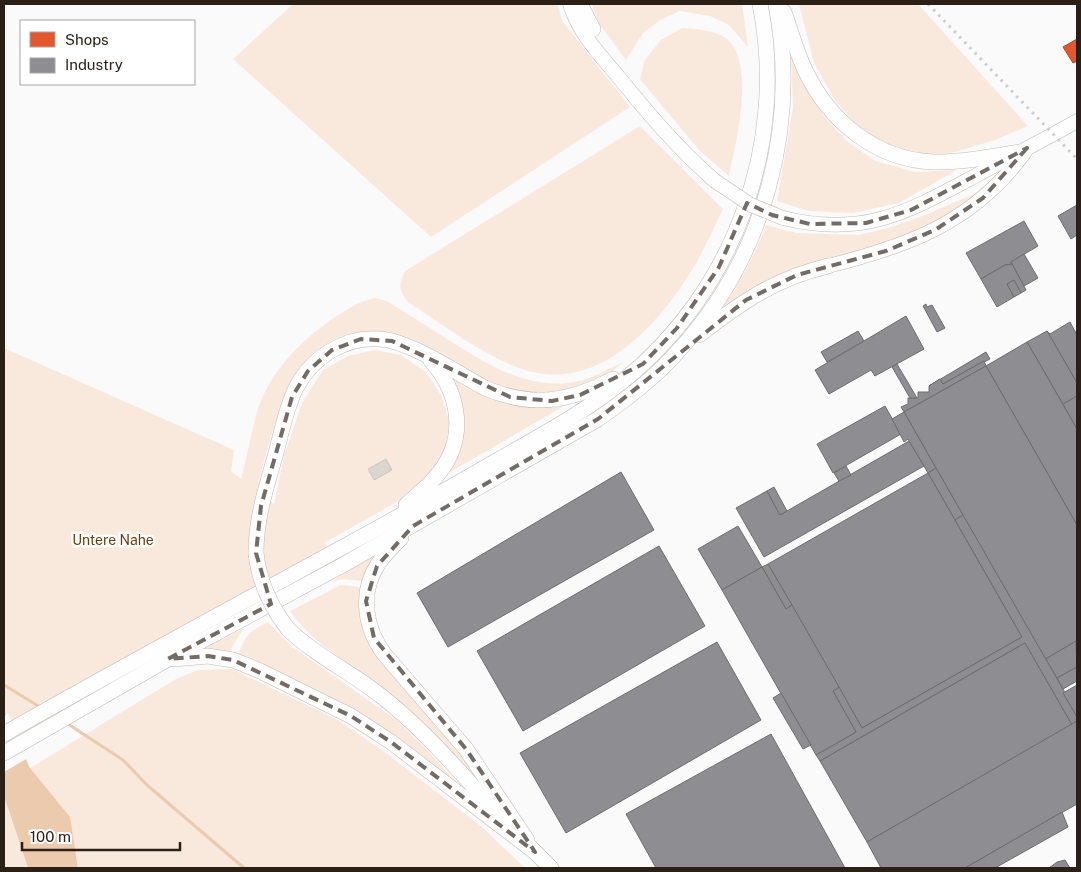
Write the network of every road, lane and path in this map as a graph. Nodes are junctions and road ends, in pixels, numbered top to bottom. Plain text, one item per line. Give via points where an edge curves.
1 (570, 4) edge
2 (580, 4) edge
3 (760, 4) edge
4 (776, 4) edge
5 (781, 4) edge
6 (593, 30) joint
7 (1072, 124) edge
8 (1024, 150) junction
9 (692, 159) junction
10 (828, 266) joint
11 (411, 348) junction
12 (680, 350) junction
13 (643, 364) junction
14 (386, 524) junction
15 (413, 526) junction
16 (168, 659) junction
17 (4, 734) edge
18 (4, 753) edge
19 (535, 852) junction
20 (551, 868) edge

1 - 9 main road via 598,53 646,111
2 - 6 highway
3 - 13 highway via 767,59 766,105 760,151 748,199 730,245 706,288 677,328
4 - 12 highway via 782,48 783,96 768,190 753,233 733,275 709,314
5 - 8 highway via 804,68 820,97 850,129 873,145 901,157 935,162
6 - 9 main road
7 - 8 main road
8 - 9 main road, bridge via 925,203 882,220 838,226 783,218 750,205 726,190
8 - 10 main road via 1003,180 952,220 902,245
10 - 12 highway via 766,288
11 - 13 highway via 498,394 538,401 580,395
11 - 14 highway via 431,361 451,390 457,413 456,435 440,473
11 - 19 highway, bridge via 382,339 351,341 332,350 308,371 296,388 258,520 258,566 265,592 288,630 401,713
12 - 15 highway via 625,400 598,419
13 - 14 highway via 587,408
14 - 17 highway
15 - 16 highway
15 - 19 highway via 382,558 372,574 366,601 370,629 385,655 466,750
16 - 18 highway
16 - 19 highway via 208,656 232,660 351,716 391,742
19 - 20 highway

